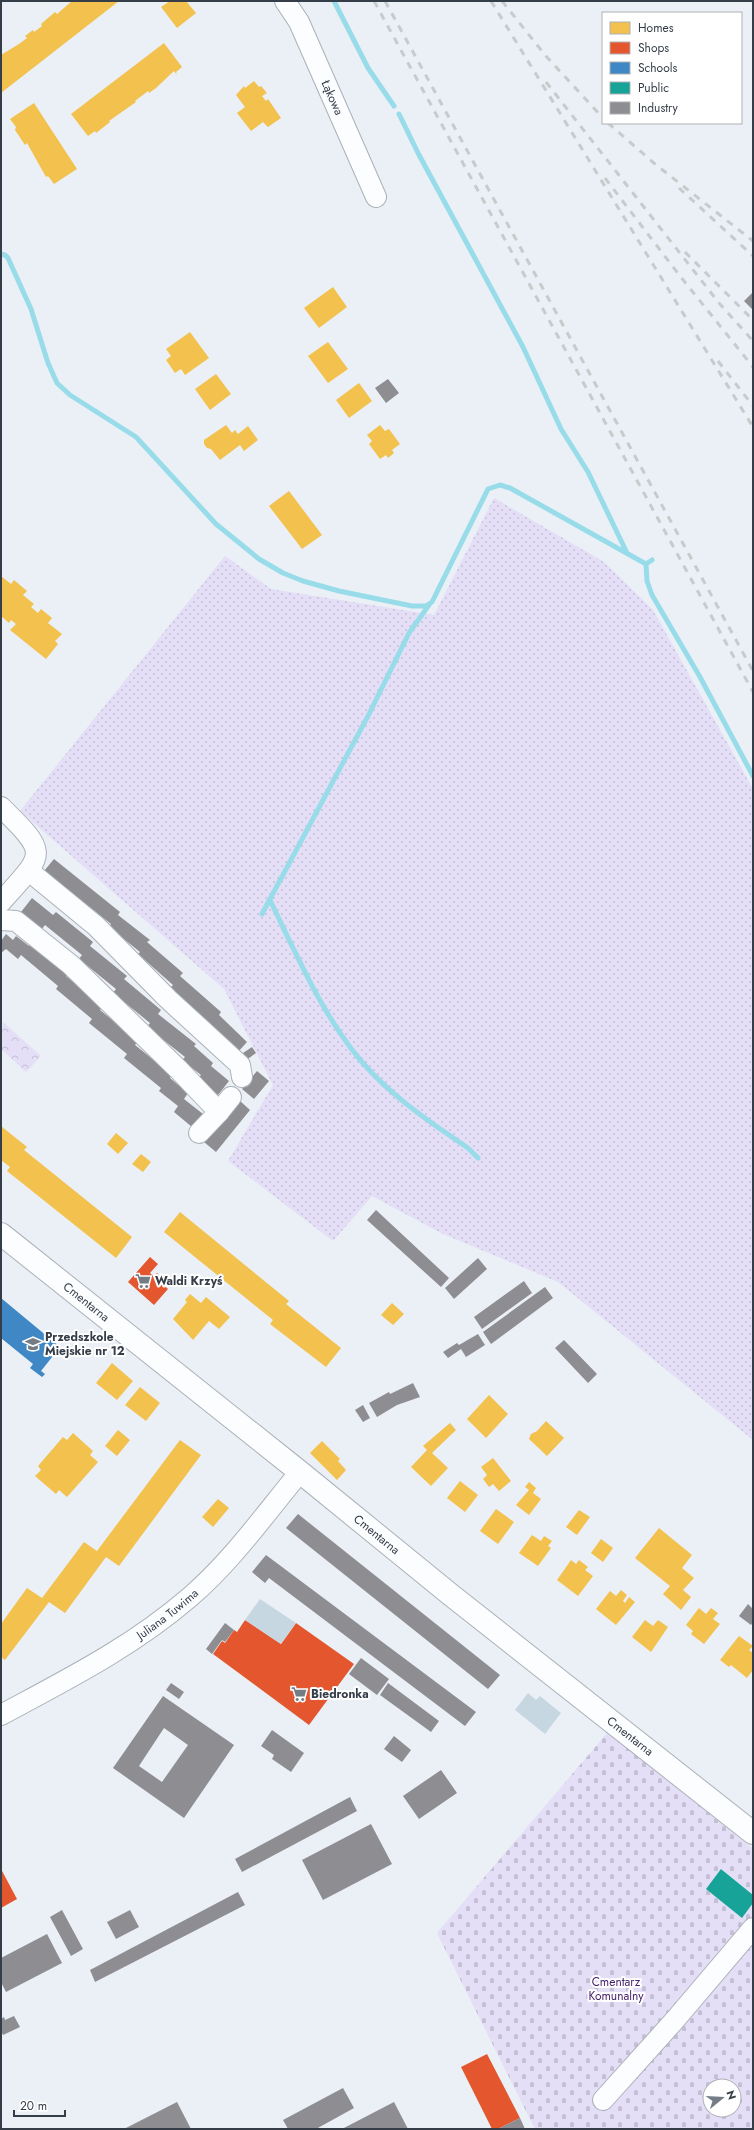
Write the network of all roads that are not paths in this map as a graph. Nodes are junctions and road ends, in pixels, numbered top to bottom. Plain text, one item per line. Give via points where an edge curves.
1 (286, 1) edge
2 (376, 197) dead end
3 (1, 808) edge
4 (29, 871) junction
5 (1, 902) edge
6 (1, 920) edge
7 (242, 1077) dead end
8 (231, 1097) dead end
9 (218, 1112) junction
10 (199, 1134) dead end
11 (1, 1234) edge
12 (300, 1472) junction
13 (1, 1715) edge
14 (753, 1833) edge
15 (753, 1928) edge
16 (603, 2100) dead end

1 - 2 street, Łąkowa via 299,22
3 - 4 street via 34,842 35,863
4 - 5 street
4 - 7 street via 96,926 168,999 240,1065
6 - 9 street via 16,921 71,965 179,1070
8 - 9 street
9 - 10 street
11 - 12 street, Cmentarna
12 - 13 street, Juliana Tuwima via 224,1564 191,1596 137,1639 91,1667
12 - 14 street, Cmentarna via 451,1595
15 - 16 street

